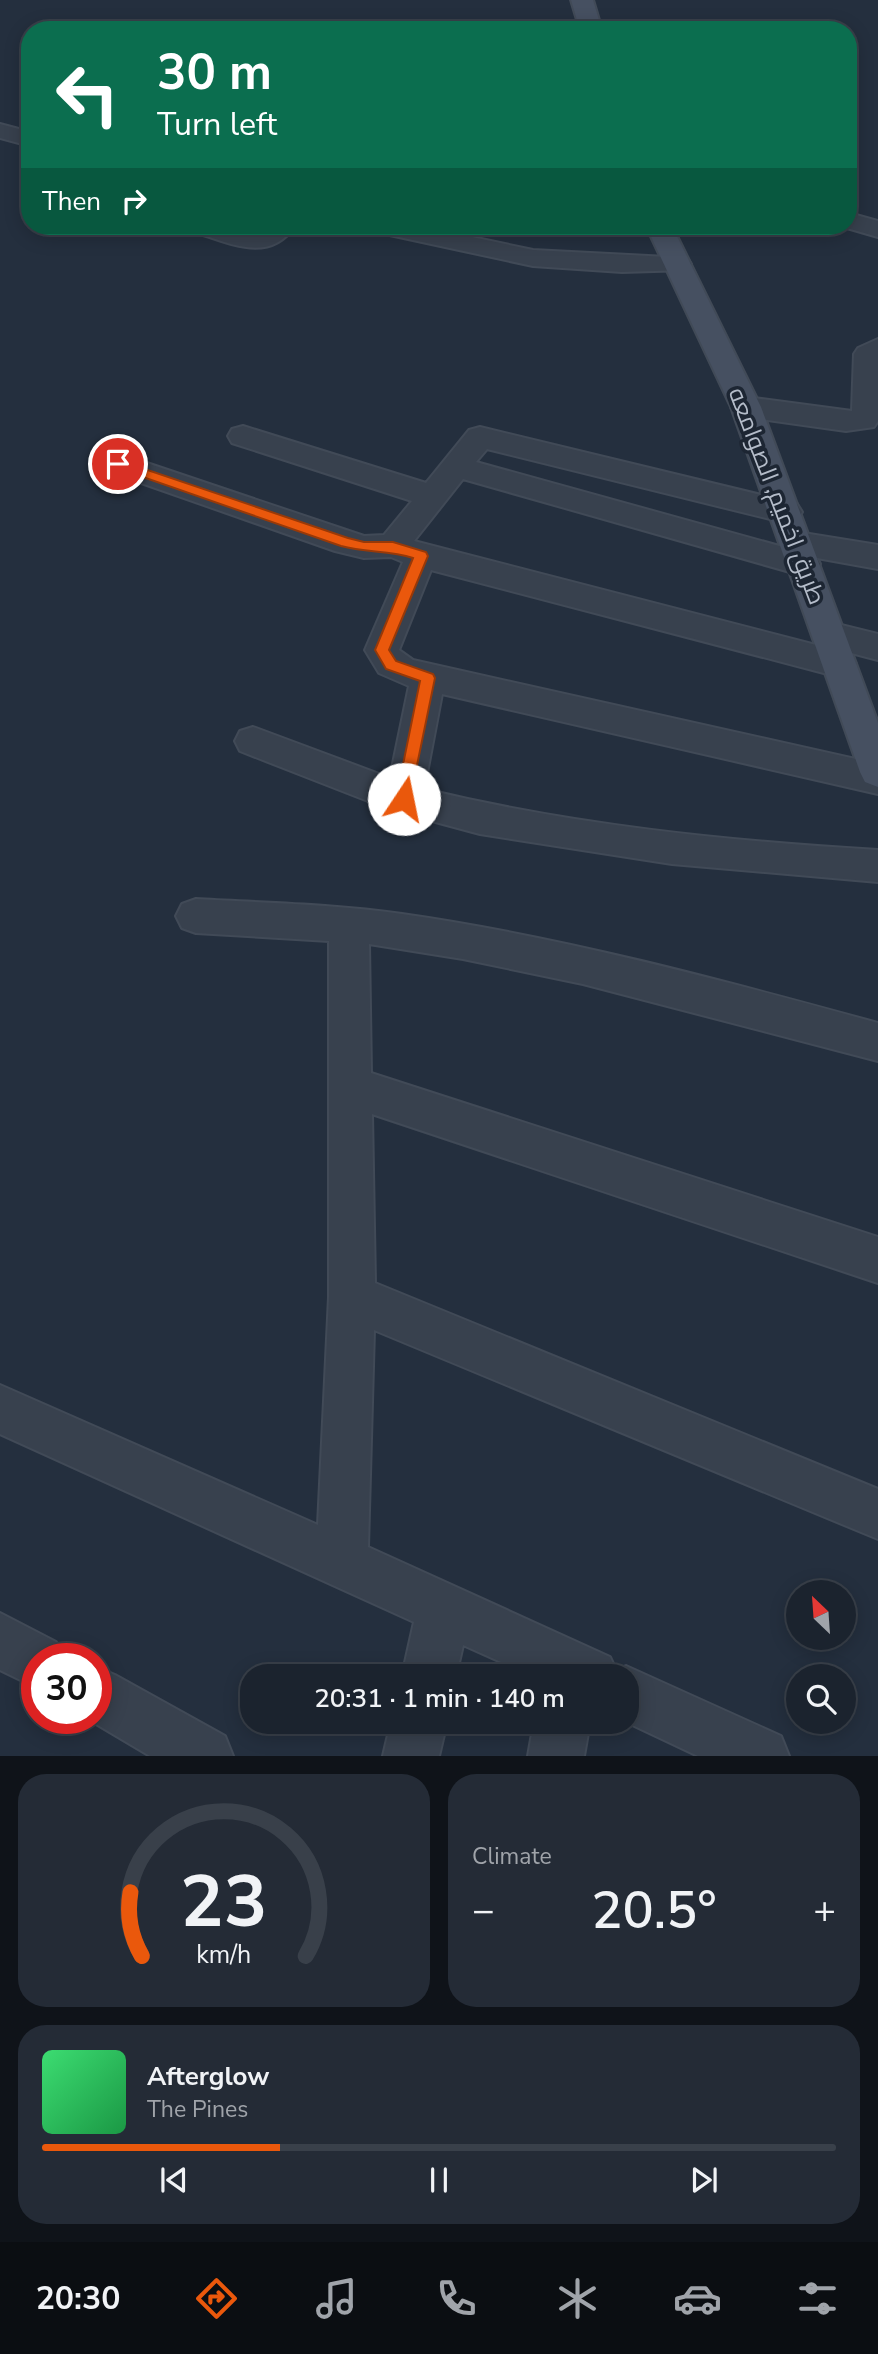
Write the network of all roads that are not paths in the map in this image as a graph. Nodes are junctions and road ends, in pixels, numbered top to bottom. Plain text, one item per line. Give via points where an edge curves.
1 (582, 0) edge
2 (588, 21) edge
3 (0, 131) edge
4 (21, 137) edge
5 (857, 223) edge
6 (878, 229) edge
7 (233, 235) edge
8 (271, 235) edge
9 (427, 235) edge
10 (664, 235) edge
11 (678, 264) junction
12 (878, 348) edge
13 (746, 407) junction
14 (243, 436) dead end
15 (118, 464) dead end
16 (457, 467) junction
17 (431, 496) junction
18 (786, 512) junction
19 (407, 551) junction
20 (801, 554) junction
21 (878, 557) edge
22 (878, 647) edge
23 (834, 649) junction
24 (428, 678) junction
25 (253, 741) dead end
26 (877, 768) edge
27 (404, 799) junction
28 (878, 866) edge
29 (196, 916) dead end
30 (349, 927) junction
31 (878, 1042) edge
32 (350, 1086) junction
33 (878, 1260) edge
34 (352, 1297) junction
35 (0, 1409) edge
36 (878, 1514) edge
37 (342, 1562) junction
38 (444, 1609) junction
39 (0, 1640) edge
40 (21, 1652) edge
41 (432, 1664) edge
42 (557, 1664) edge
43 (639, 1699) edge
44 (112, 1703) edge
45 (415, 1734) edge
46 (560, 1734) edge
47 (205, 1755) edge
48 (411, 1755) edge
49 (556, 1755) edge
50 (761, 1755) edge

1 - 2 main road
3 - 4 street
5 - 6 street
7 - 8 street via 258,242
9 - 11 street via 533,258
10 - 11 main road, طريق اخميم, الصوامعه
11 - 13 main road, طريق اخميم, الصوامعه
12 - 13 street via 869,354 867,415 860,422
13 - 18 main road, طريق اخميم, الصوامعه
14 - 17 street
15 - 19 street via 346,543
16 - 17 street
16 - 18 street via 480,437 486,436
16 - 20 street
17 - 19 street
18 - 20 main road, طريق اخميم, الصوامعه
19 - 23 street
19 - 24 street via 382,650 391,665
20 - 21 street
20 - 23 main road, طريق اخميم, الصوامعه
22 - 23 street
23 - 26 main road, طريق اخميم, الصوامعه
24 - 26 street
24 - 27 street
25 - 27 street
27 - 28 street via 480,818 672,848
29 - 30 street
30 - 31 street via 400,931 618,971
30 - 32 street
32 - 33 street
32 - 34 street
34 - 36 street
34 - 37 street
35 - 37 street
37 - 38 street
38 - 41 street
38 - 42 street
39 - 40 street
43 - 50 street
44 - 47 street
45 - 48 street
46 - 49 street

